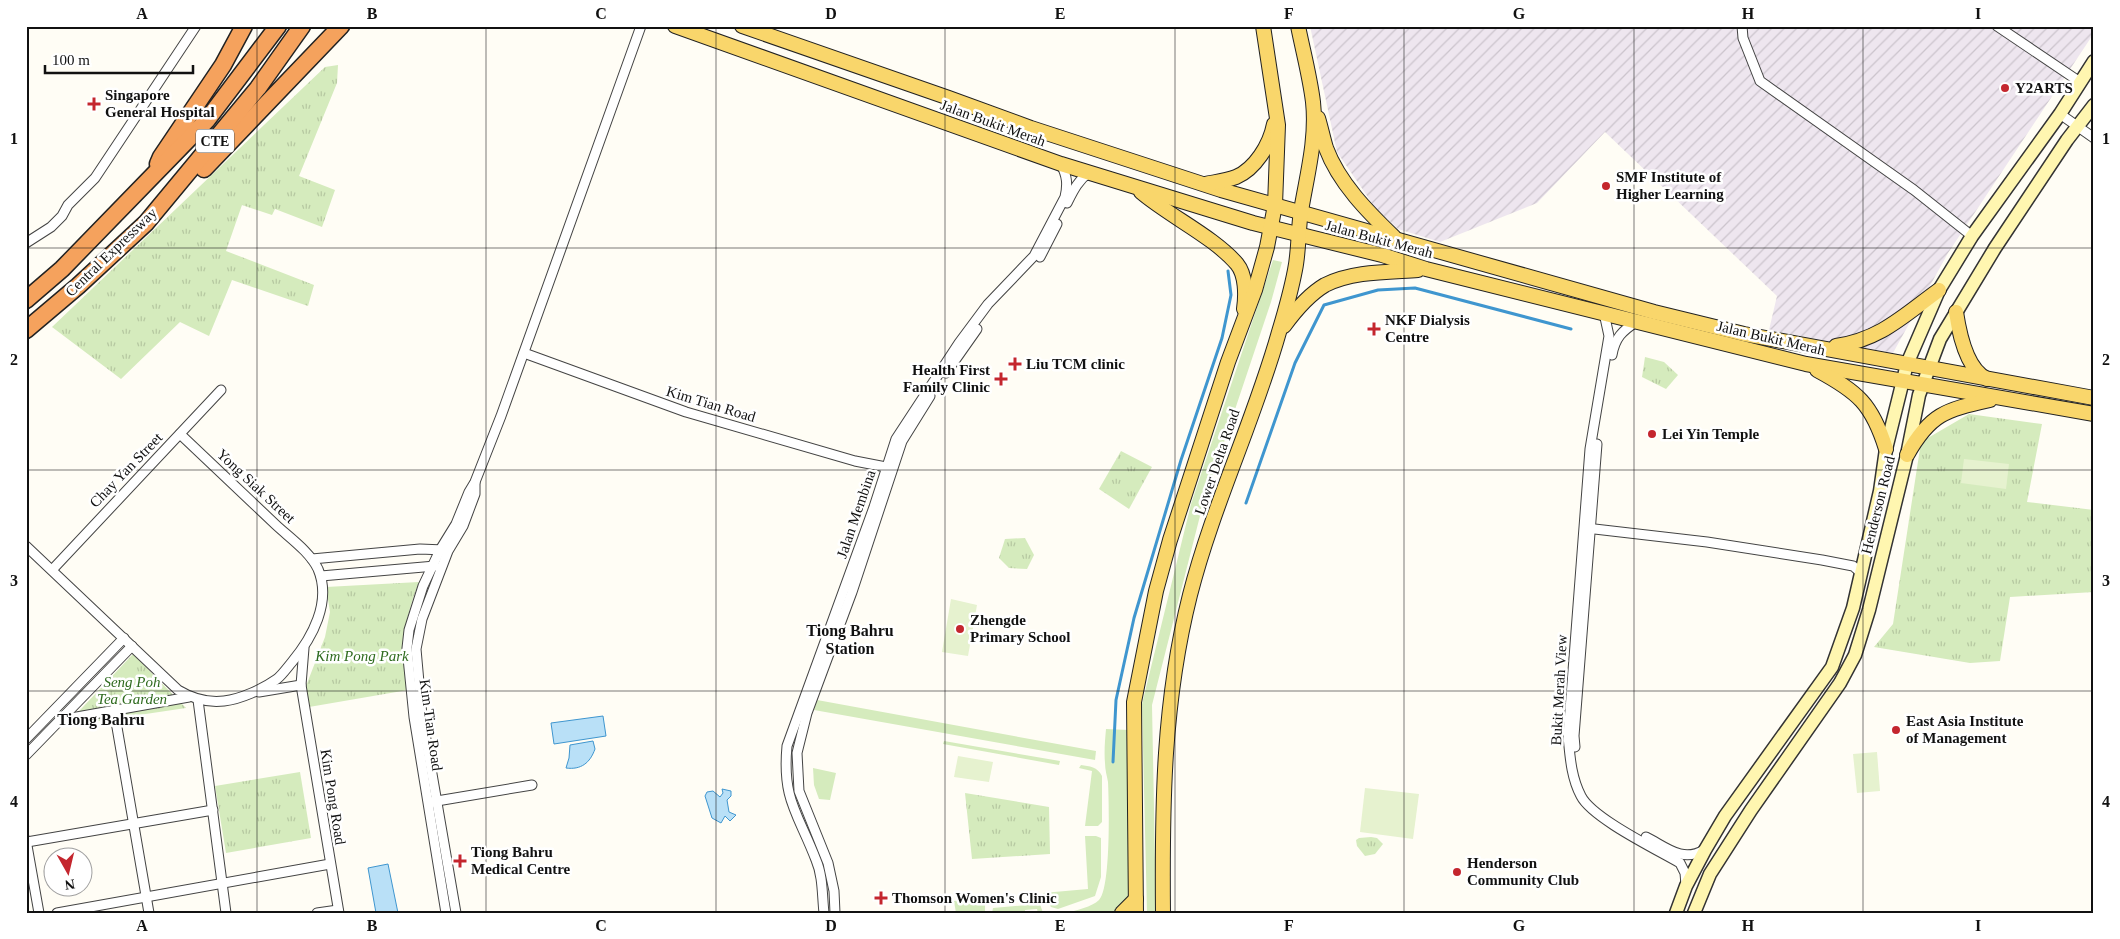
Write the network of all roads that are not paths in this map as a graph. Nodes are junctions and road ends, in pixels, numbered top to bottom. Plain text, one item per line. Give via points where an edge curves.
1 (244, 26) edge
2 (278, 26) edge
3 (302, 26) edge
4 (342, 26) edge
5 (641, 26) edge
6 (675, 26) edge
7 (742, 26) edge
8 (1264, 26) edge
9 (1298, 26) edge
10 (1742, 26) edge
11 (1997, 26) edge
12 (195, 27) edge
13 (2094, 61) edge
14 (2080, 82) junction
15 (1314, 103) junction
16 (2094, 105) edge
17 (1276, 108) junction
18 (2060, 114) junction
19 (2077, 127) junction
20 (2094, 138) edge
21 (1061, 164) junction
22 (1090, 172) junction
23 (157, 173) junction
24 (1204, 184) junction
25 (1136, 187) junction
26 (1275, 205) junction
27 (1301, 212) junction
28 (146, 223) junction
29 (1271, 228) junction
30 (1299, 234) junction
31 (1972, 236) junction
32 (1396, 238) junction
33 (26, 242) edge
34 (1426, 269) junction
35 (1939, 290) junction
36 (26, 300) edge
37 (1956, 312) junction
38 (1604, 313) junction
39 (1243, 319) junction
40 (1636, 322) junction
41 (26, 330) edge
42 (1279, 333) junction
43 (1825, 348) junction
44 (524, 353) junction
45 (1806, 364) junction
46 (1907, 364) junction
47 (1927, 368) junction
48 (1989, 379) junction
49 (1903, 382) junction
50 (1921, 385) junction
51 (221, 390) dead end
52 (2094, 398) edge
53 (1998, 399) junction
54 (2094, 414) edge
55 (180, 434) junction
56 (1886, 449) junction
57 (1907, 455) junction
58 (890, 468) junction
59 (1587, 526) junction
60 (26, 546) edge
61 (444, 550) junction
62 (1865, 558) junction
63 (312, 559) junction
64 (432, 566) junction
65 (442, 566) junction
66 (410, 567) junction
67 (52, 570) junction
68 (321, 576) junction
69 (1860, 576) junction
70 (423, 586) junction
71 (124, 638) junction
72 (132, 646) junction
73 (304, 647) junction
74 (301, 685) junction
75 (252, 693) junction
76 (194, 698) junction
77 (114, 710) junction
78 (418, 717) junction
79 (59, 720) junction
80 (800, 722) junction
81 (26, 739) edge
82 (26, 755) edge
83 (532, 785) dead end
84 (433, 802) junction
85 (213, 810) junction
86 (134, 824) junction
87 (26, 841) edge
88 (1704, 850) junction
89 (330, 864) junction
90 (222, 884) junction
91 (1686, 886) junction
92 (146, 897) junction
93 (1136, 906) edge
94 (338, 911) edge
95 (1165, 911) edge
96 (39, 913) edge
97 (57, 913) edge
98 (149, 913) edge
99 (226, 913) edge
100 (318, 913) edge
101 (446, 913) edge
102 (456, 913) edge
103 (824, 913) edge
104 (835, 913) edge
105 (1122, 913) edge
106 (1676, 913) edge
107 (1694, 913) edge

1 - 23 highway via 223,65 161,157
2 - 23 highway, Central Expressway / CTE via 207,120
3 - 28 highway, Central Expressway / CTE via 227,127
4 - 28 highway via 203,170
5 - 44 street, Kim Tian Road
6 - 21 main road, Jalan Bukit Merah
7 - 24 main road, Jalan Bukit Merah via 1031,128
8 - 17 main road, Lower Delta Road
9 - 15 main road, Lower Delta Road
10 - 31 street via 1743,38 1760,81 1914,190
11 - 14 street
12 - 33 street via 94,178 51,227
13 - 14 main road, Henderson Road
14 - 18 main road, Henderson Road
15 - 27 main road, Lower Delta Road via 1310,164
15 - 32 main road via 1327,149 1339,174 1374,218
16 - 19 main road, Henderson Road
17 - 24 main road via 1273,129 1255,163 1236,177
17 - 26 main road, Lower Delta Road
18 - 19 street
18 - 31 main road, Henderson Road
19 - 20 street
19 - 37 main road, Henderson Road
21 - 22 main road, Jalan Bukit Merah
21 - 58 street, Jalan Membina via 1066,175 1065,197 1034,256 988,304 907,419 896,439
22 - 25 main road, Jalan Bukit Merah
22 - 58 street, Jalan Membina via 1075,186 1039,259 992,308 932,393 902,441
23 - 36 highway, Central Expressway / CTE via 62,270
24 - 26 main road, Jalan Bukit Merah
25 - 29 main road, Jalan Bukit Merah
25 - 39 main road via 1237,264 1244,286
26 - 27 main road, Jalan Bukit Merah
26 - 29 main road, Lower Delta Road
27 - 30 main road, Lower Delta Road
27 - 32 main road, Jalan Bukit Merah
28 - 41 highway, Central Expressway / CTE
29 - 30 main road, Jalan Bukit Merah
29 - 39 main road, Lower Delta Road via 1255,290
30 - 34 main road, Jalan Bukit Merah
30 - 42 main road, Lower Delta Road via 1295,269
31 - 35 main road, Henderson Road
32 - 43 main road, Jalan Bukit Merah via 1698,324
34 - 38 main road, Jalan Bukit Merah
34 - 42 main road via 1362,275 1325,285 1299,306
35 - 43 main road via 1910,314 1870,337 1854,344
35 - 46 main road, Henderson Road
37 - 47 main road, Henderson Road
37 - 48 main road via 1964,350 1980,376
38 - 40 main road, Jalan Bukit Merah
38 - 59 street, Bukit Merah View via 1609,336 1590,449
39 - 93 main road, Lower Delta Road via 1170,540 1156,591 1134,702
40 - 45 main road, Jalan Bukit Merah
40 - 59 street, Bukit Merah View via 1623,331 1614,346 1601,409
42 - 95 main road, Lower Delta Road via 1207,541 1176,650 1162,814
43 - 46 main road, Jalan Bukit Merah
44 - 58 street, Kim Tian Road via 686,412
44 - 61 street, Kim Tian Road via 475,482 475,494 469,510 458,535
45 - 49 main road, Jalan Bukit Merah
45 - 56 main road via 1852,390 1862,400 1880,430
46 - 47 main road, Jalan Bukit Merah
46 - 49 main road, Henderson Road
47 - 48 main road, Jalan Bukit Merah
47 - 50 main road, Henderson Road
48 - 52 main road, Jalan Bukit Merah
49 - 50 main road, Jalan Bukit Merah
49 - 56 main road, Henderson Road
50 - 53 main road, Jalan Bukit Merah
50 - 57 main road, Henderson Road
51 - 55 street, Chay Yan Street
53 - 54 main road, Jalan Bukit Merah
53 - 57 main road via 1964,406 1941,416 1920,433
55 - 63 street, Yong Siak Street
55 - 67 street, Chay Yan Street
56 - 62 main road, Henderson Road
57 - 107 main road, Henderson Road via 1862,638 1852,661 1710,874
58 - 80 street, Jalan Membina
59 - 62 street via 1733,541 1854,561
59 - 69 street via 1799,556 1853,566
59 - 88 street, Bukit Merah View via 1574,736 1580,782 1591,801 1642,834 1684,856
59 - 91 street, Bukit Merah View via 1568,736 1574,779 1587,805 1680,863 1685,872
60 - 67 street
61 - 63 street via 420,549
61 - 64 street, Kim Tian Road
61 - 65 street, Kim Tian Road
62 - 69 main road, Henderson Road
63 - 68 street, Yong Siak Street
64 - 65 street
64 - 66 street
64 - 70 street, Kim Tian Road
65 - 78 street, Kim Tian Road via 418,636
66 - 68 street
66 - 70 street via 420,576
67 - 71 street
68 - 73 street via 322,602 316,625
69 - 88 main road, Henderson Road via 1853,608 1824,682 1750,779
70 - 78 street, Kim Tian Road via 409,630 407,648
71 - 72 street
71 - 81 street
72 - 76 street via 178,690
72 - 79 street
73 - 74 street, Kim Pong Road
73 - 75 street via 277,679
74 - 75 street
74 - 89 street, Kim Pong Road
75 - 76 street via 227,701
76 - 77 street
76 - 85 street
77 - 79 street
77 - 86 street
78 - 84 street, Kim Tian Road
79 - 82 street
80 - 103 street, Jalan Membina via 787,746 786,779 794,811 817,861
80 - 104 street, Jalan Membina via 797,753 799,791 828,863
83 - 84 street
84 - 101 street, Kim Tian Road
84 - 102 street, Kim Tian Road
85 - 86 street
85 - 90 street
86 - 87 street
86 - 92 street
87 - 96 street
88 - 91 main road, Henderson Road
89 - 90 street
89 - 94 street, Kim Pong Road
90 - 92 street
90 - 99 street
91 - 106 main road, Henderson Road
92 - 97 street
92 - 98 street
93 - 105 main road
94 - 100 street

